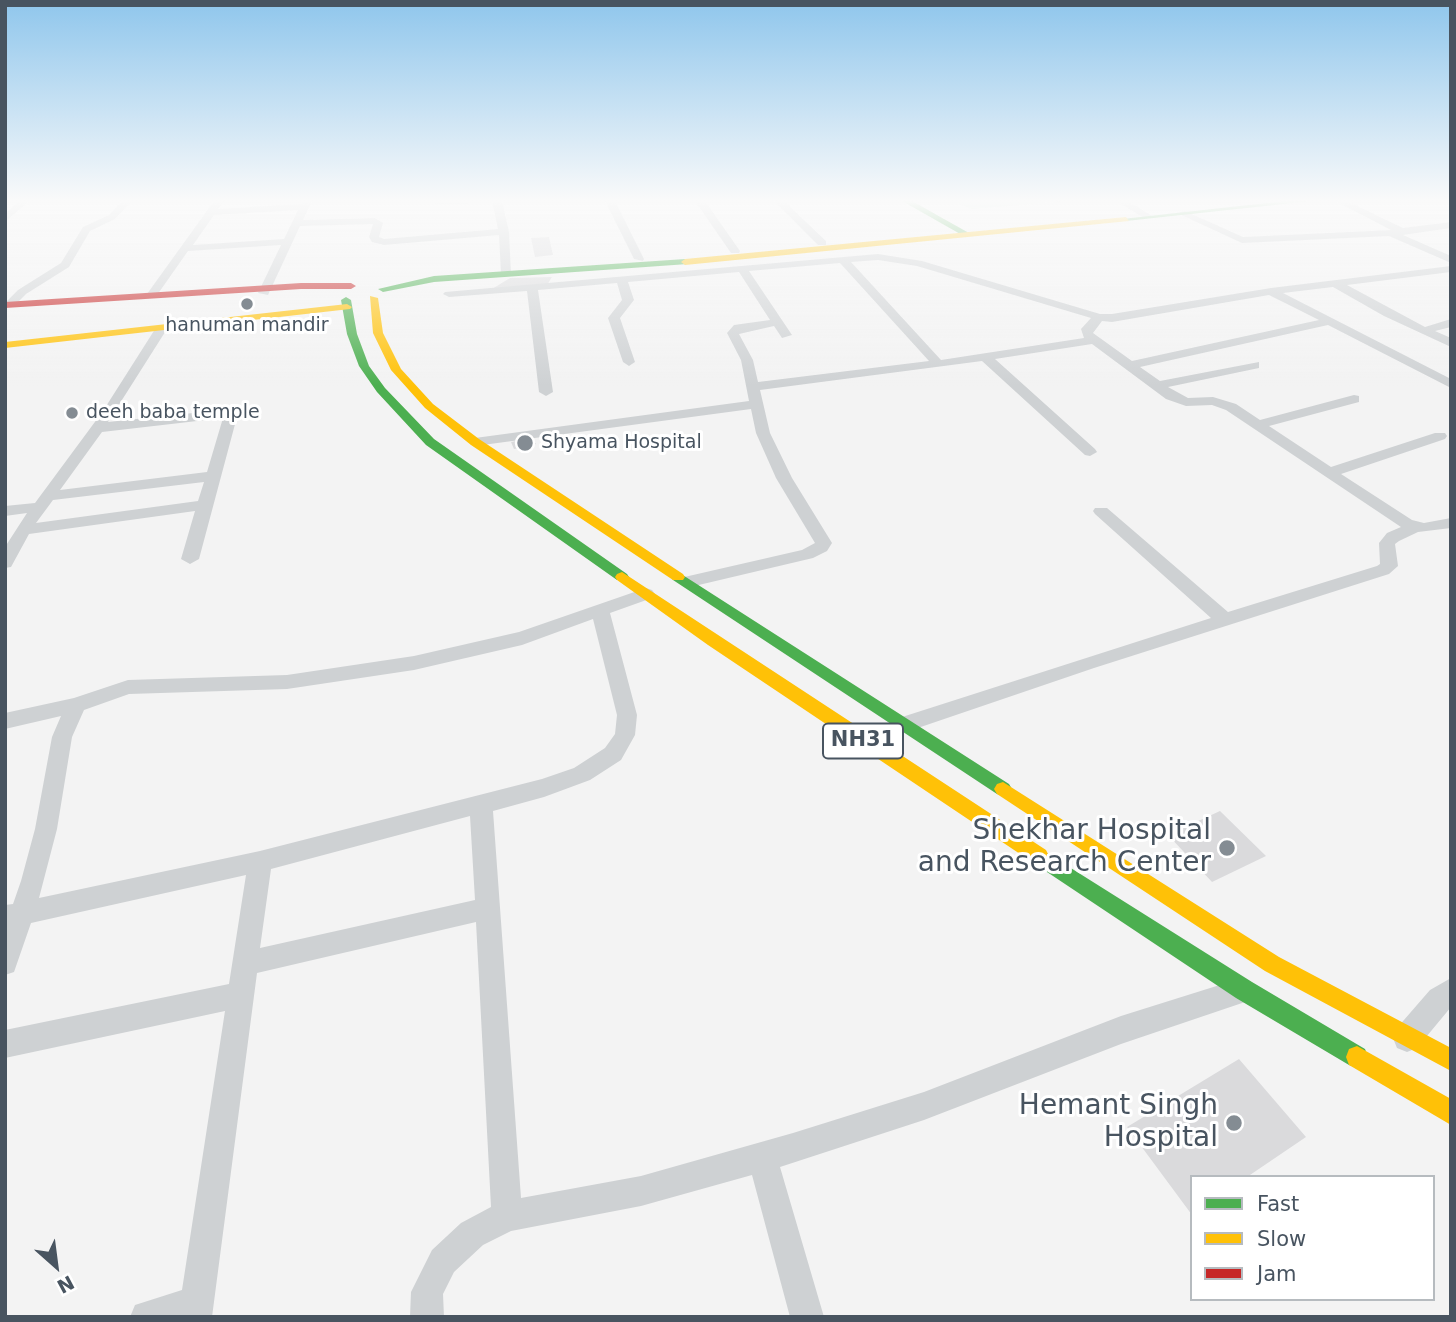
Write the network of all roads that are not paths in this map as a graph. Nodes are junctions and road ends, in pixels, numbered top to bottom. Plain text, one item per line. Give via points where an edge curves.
1 (66, 263) edge
2 (176, 263) edge
3 (278, 263) edge
4 (506, 263) edge
5 (598, 263) edge
6 (668, 263) edge
7 (819, 263) edge
8 (839, 263) edge
9 (916, 263) edge
10 (1451, 269) edge
11 (743, 270) junction
12 (507, 271) junction
13 (622, 281) junction
14 (1335, 283) junction
15 (532, 288) junction
16 (265, 290) junction
17 (377, 290) junction
18 (1271, 291) junction
19 (449, 294) dead end
20 (151, 296) junction
21 (346, 296) junction
22 (7, 306) edge
23 (1099, 317) junction
24 (1327, 322) junction
25 (1451, 323) edge
26 (161, 328) junction
27 (1426, 330) junction
28 (1093, 341) junction
29 (1451, 343) edge
30 (5, 345) edge
31 (985, 357) junction
32 (629, 362) dead end
33 (939, 364) junction
34 (1254, 365) dead end
35 (1128, 366) junction
36 (1451, 384) edge
37 (1156, 386) junction
38 (752, 387) junction
39 (546, 392) dead end
40 (1354, 399) dead end
41 (755, 404) junction
42 (1256, 425) junction
43 (97, 428) junction
44 (1440, 436) dead end
45 (475, 442) junction
46 (1090, 452) dead end
47 (1328, 473) junction
48 (213, 476) junction
49 (43, 502) junction
50 (205, 505) junction
51 (5, 511) edge
52 (1101, 511) dead end
53 (1451, 523) edge
54 (1415, 527) junction
55 (23, 530) junction
56 (190, 559) dead end
57 (5, 563) edge
58 (686, 582) junction
59 (646, 594) junction
60 (600, 611) junction
61 (1225, 620) junction
62 (76, 705) junction
63 (5, 721) edge
64 (906, 724) junction
65 (481, 805) junction
66 (260, 860) junction
67 (488, 908) junction
68 (14, 915) edge
69 (5, 963) edge
70 (247, 963) junction
71 (1244, 990) junction
72 (1451, 992) edge
73 (242, 994) junction
74 (1407, 1038) junction
75 (5, 1044) edge
76 (1451, 1060) edge
77 (1451, 1113) edge
78 (762, 1157) junction
79 (507, 1216) junction
80 (196, 1310) edge
81 (147, 1317) edge
82 (427, 1317) edge
83 (807, 1317) edge

1 - 22 street
2 - 20 street
3 - 16 street
4 - 12 street
5 - 12 main road
6 - 12 main road
7 - 11 street
8 - 33 street
9 - 23 street
10 - 14 street
11 - 13 street
11 - 38 street via 782,329 734,330
12 - 17 main road via 421,275
13 - 15 street
13 - 32 street via 628,300 614,318
14 - 18 street
14 - 27 street
15 - 19 street
15 - 39 street
16 - 20 main road
16 - 21 main road
16 - 22 main road
17 - 21 main road
17 - 45 main road, NH31 via 378,333 396,370 429,406
18 - 23 street via 1125,317
18 - 24 street
20 - 22 main road
21 - 26 main road
21 - 59 main road, NH31 via 352,334 364,366 430,442
23 - 28 street via 1087,329
24 - 35 street
24 - 36 street
25 - 27 street
26 - 30 main road
26 - 43 street
27 - 29 street
28 - 31 street
28 - 35 street
31 - 33 street
31 - 46 street
33 - 38 street
34 - 37 street
35 - 37 street
37 - 42 street via 1186,402 1222,403
38 - 41 street
40 - 42 street
41 - 45 street
41 - 58 street via 784,478 824,543 807,554
42 - 47 street
43 - 48 street via 231,413
43 - 49 street
44 - 47 street
45 - 58 main road, NH31
47 - 54 street
48 - 49 street
48 - 50 street
49 - 51 street
49 - 55 street
50 - 55 street
50 - 56 street
52 - 61 street
53 - 54 street
54 - 61 street via 1387,543 1389,566 1383,570
55 - 57 street
58 - 64 main road, NH31
59 - 60 street
59 - 71 main road, NH31
60 - 62 street via 522,638 414,663 287,682 128,687
60 - 65 street via 626,715 625,735 619,745 582,774
61 - 64 street
62 - 63 street
62 - 68 street via 62,737 46,829
64 - 74 main road, NH31 via 1272,964
65 - 66 street
65 - 67 street
66 - 68 street
66 - 70 street
67 - 70 street
67 - 79 street
68 - 69 street
70 - 73 street
71 - 77 main road, NH31
71 - 78 street via 1121,1030 924,1105
72 - 74 street via 1432,1006
73 - 75 street
73 - 80 street
74 - 76 main road, NH31
78 - 79 street via 641,1191
78 - 83 street
79 - 82 street via 471,1234 443,1261 427,1292
80 - 81 street

